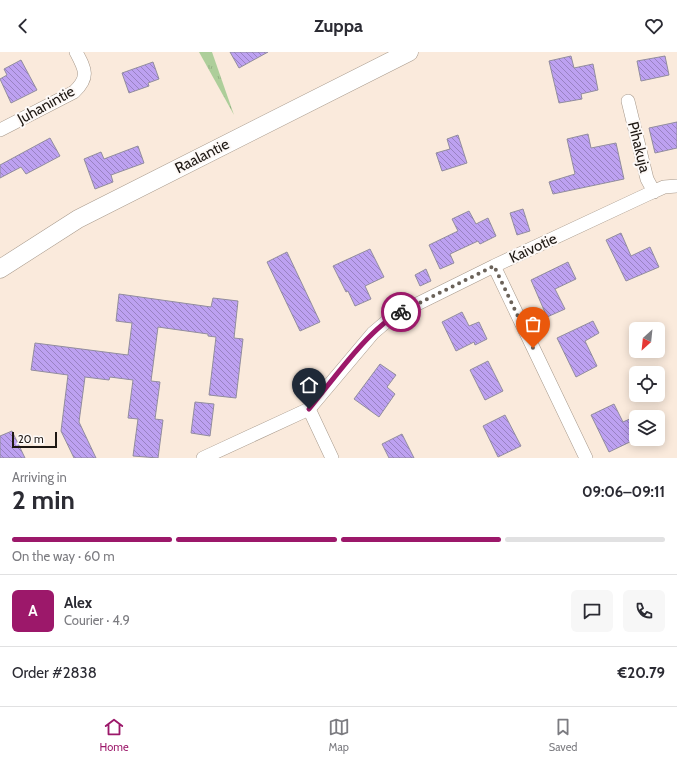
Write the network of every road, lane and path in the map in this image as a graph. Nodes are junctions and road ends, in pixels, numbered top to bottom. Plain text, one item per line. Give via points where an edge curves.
1 (76, 52) edge
2 (409, 52) edge
3 (628, 101) dead end
4 (0, 130) edge
5 (677, 186) edge
6 (654, 192) junction
7 (494, 266) junction
8 (0, 269) edge
9 (309, 409) junction
10 (203, 458) edge
11 (332, 458) edge
12 (586, 458) edge

1 - 4 street, Juhanintie via 84,66 85,76 82,85 74,92
2 - 8 street, Raalantie via 78,219
3 - 6 street, Pihakuja via 647,179
5 - 6 street, Kaivotie via 664,187
6 - 7 street, Kaivotie
7 - 9 street, Kaivotie via 393,316 373,333
7 - 12 street
9 - 10 street, Kaivotie
9 - 11 street

